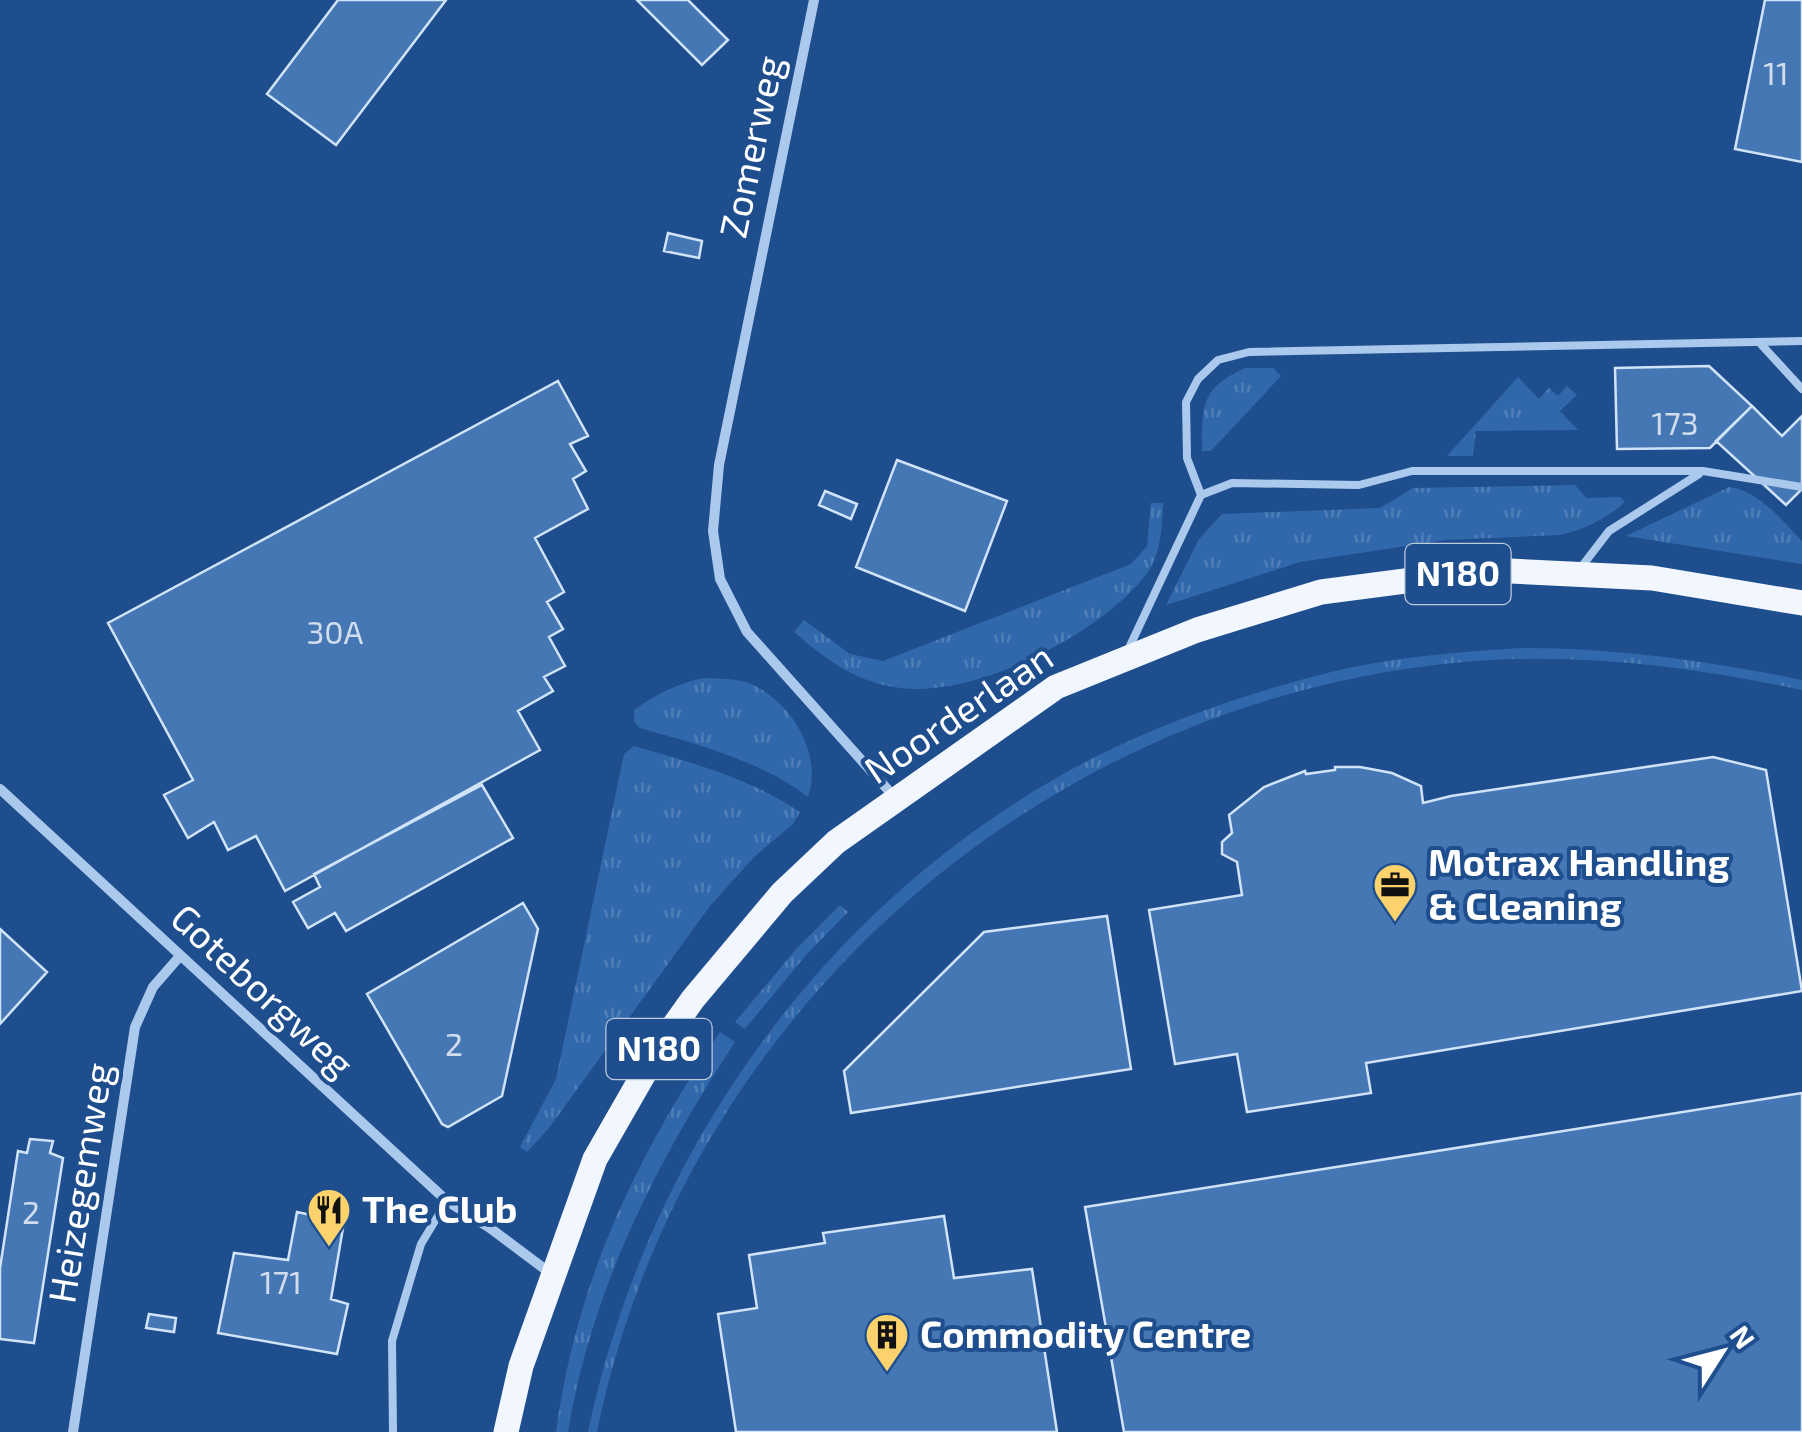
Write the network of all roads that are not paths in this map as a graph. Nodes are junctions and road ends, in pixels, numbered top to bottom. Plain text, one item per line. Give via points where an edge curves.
1 (814, 0) edge
2 (1802, 341) edge
3 (1759, 342) junction
4 (1802, 388) edge
5 (1703, 472) junction
6 (1802, 487) edge
7 (1201, 494) junction
8 (1576, 574) junction
9 (1802, 602) edge
10 (1124, 660) junction
11 (0, 790) edge
12 (896, 800) junction
13 (180, 956) junction
14 (447, 1202) junction
15 (552, 1274) junction
16 (73, 1432) edge
17 (393, 1432) edge
18 (506, 1432) edge

1 - 12 street, Zomerweg via 719,465 713,531 720,579 747,632
2 - 3 lane
3 - 4 lane
3 - 7 lane via 1249,352 1218,360 1186,402 1186,458
5 - 6 lane
5 - 7 lane via 1412,470 1359,486 1232,483
5 - 8 lane via 1610,531
7 - 10 lane
8 - 9 main road, Noorderlaan / N180 via 1652,578
8 - 10 main road, Noorderlaan / N180 via 1489,570 1321,592
10 - 12 main road, Noorderlaan / N180 via 1056,686
11 - 13 street, Goteborgweg
12 - 15 main road, Noorderlaan / N180 via 836,842 782,893 692,1000 595,1160
13 - 14 street, Goteborgweg
13 - 16 street, Heizegemweg via 153,987 136,1027
14 - 15 street, Goteborgweg
14 - 17 lane via 421,1244 392,1341
15 - 18 main road, Noorderlaan / N180

